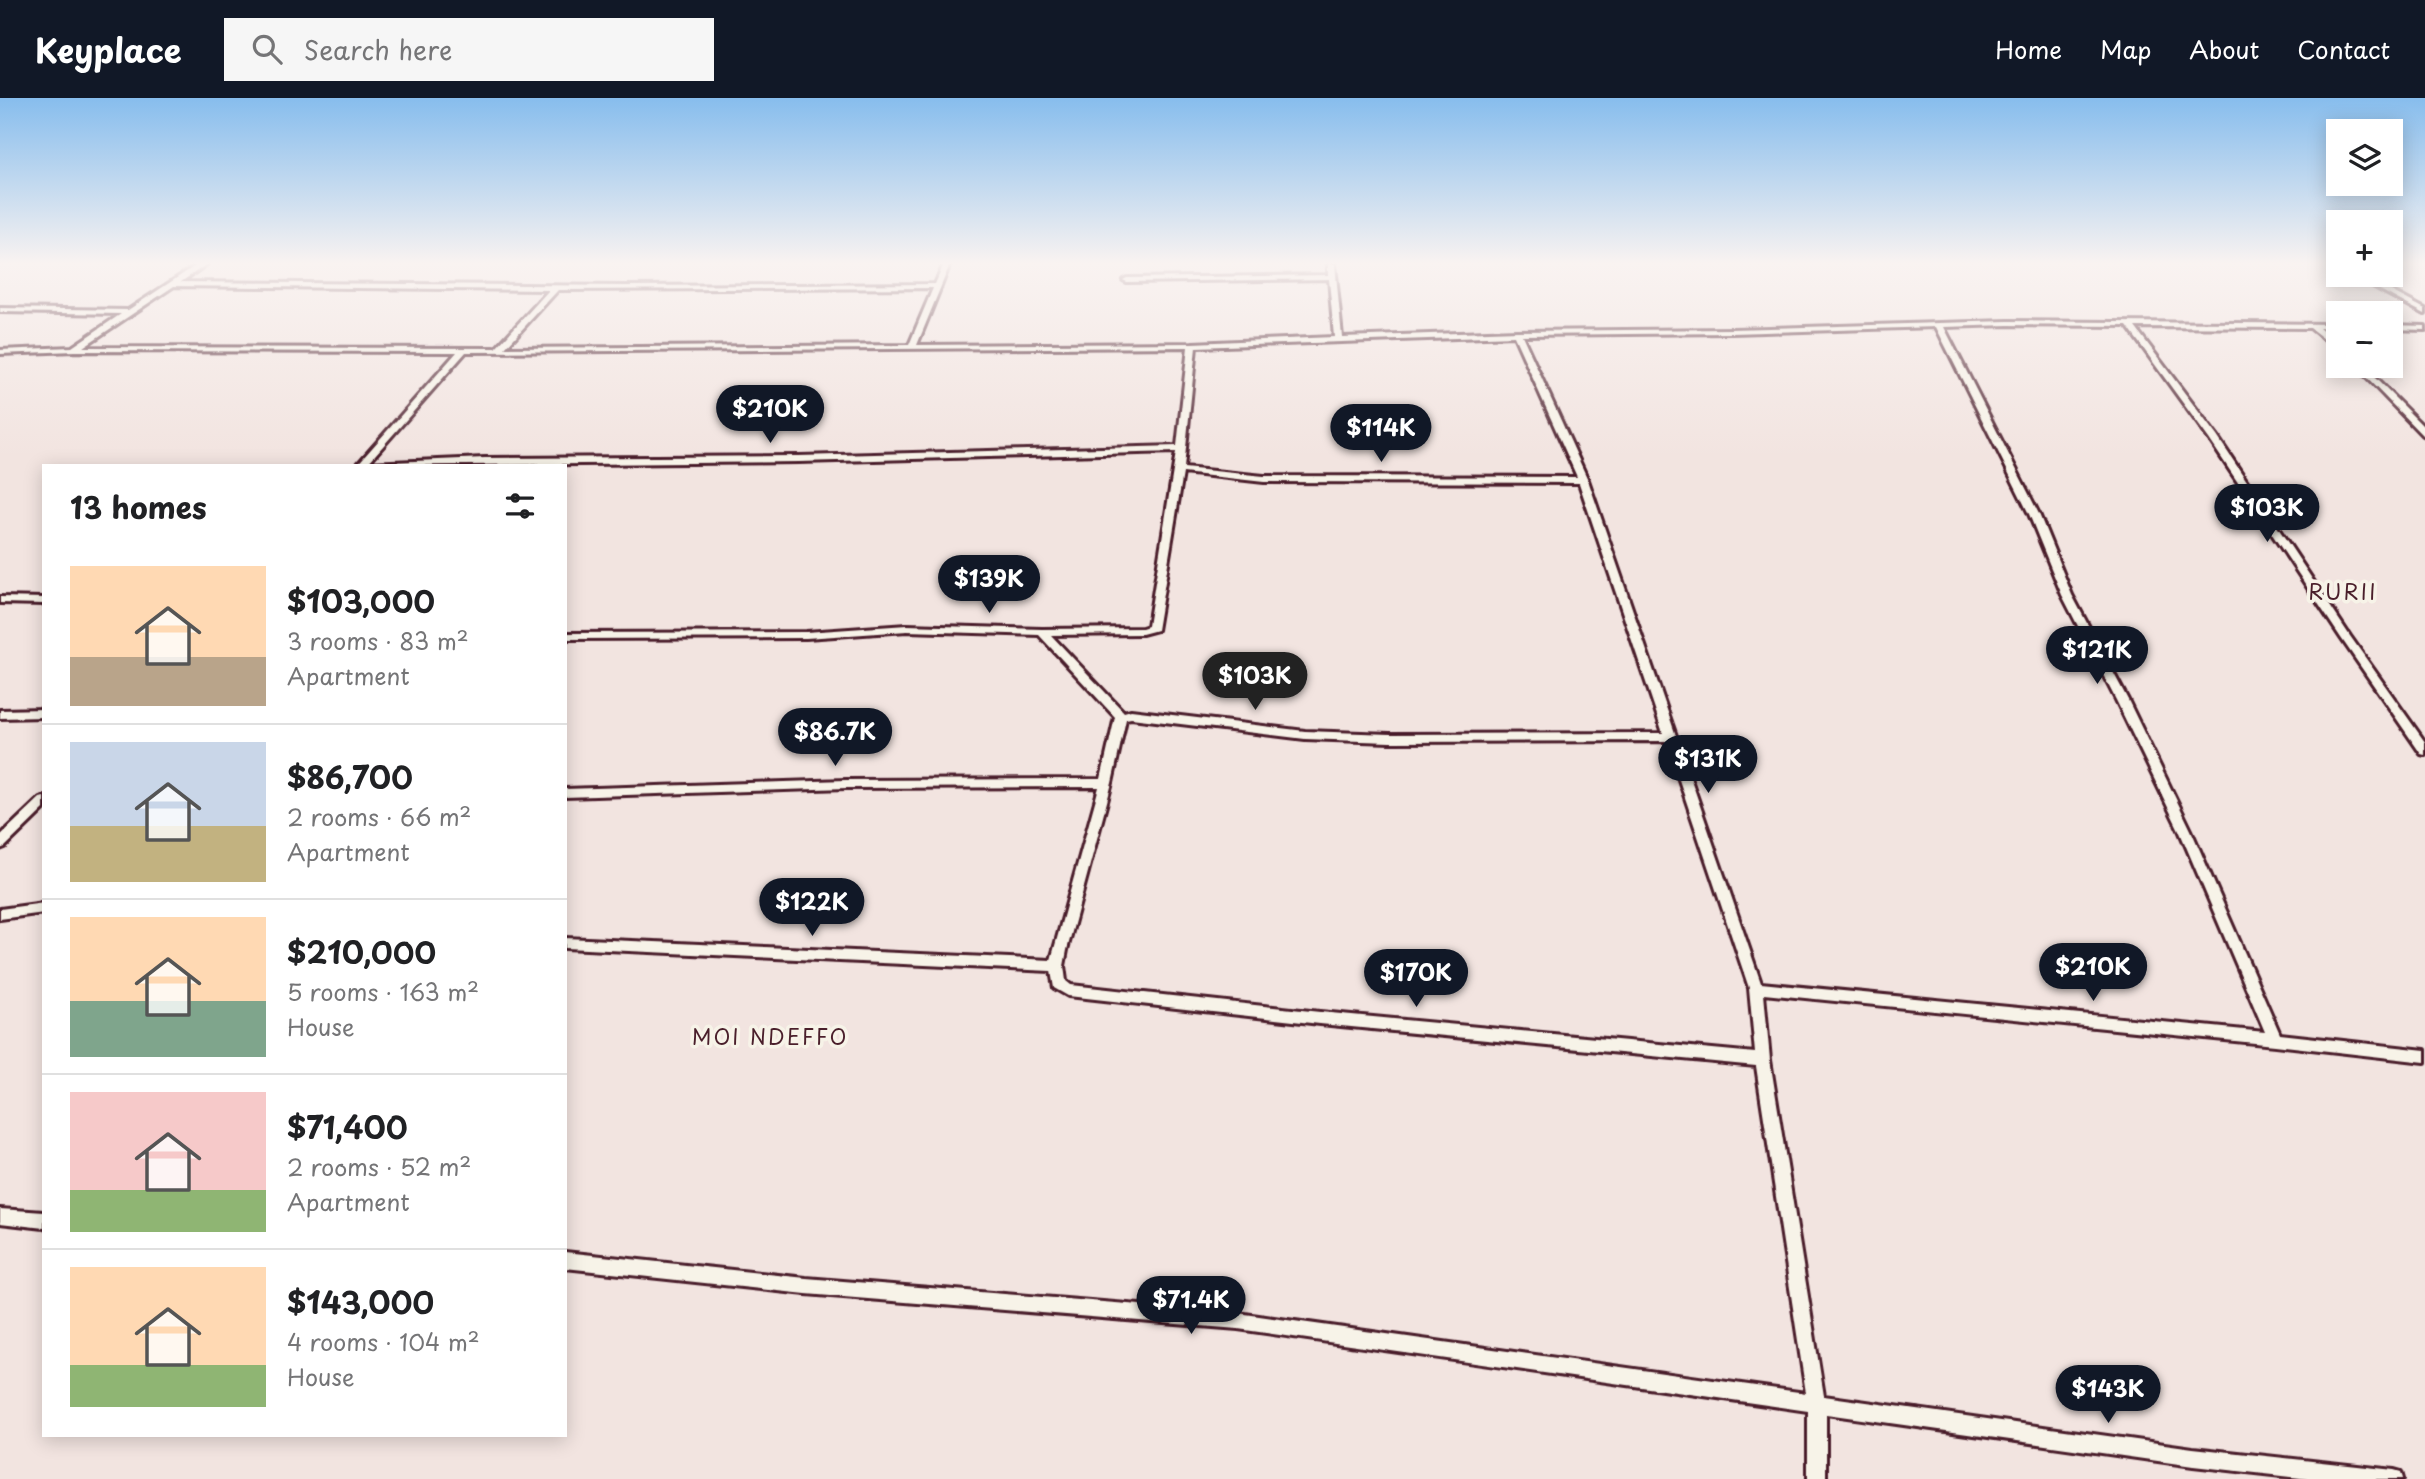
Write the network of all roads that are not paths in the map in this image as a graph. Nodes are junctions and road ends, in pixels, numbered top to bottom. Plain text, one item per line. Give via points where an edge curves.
1 (104, 328) edge
2 (518, 328) edge
3 (920, 328) edge
4 (1337, 328) edge
5 (1757, 328) edge
6 (1941, 328) edge
7 (2132, 328) edge
8 (1517, 333) junction
9 (1338, 340) junction
10 (1192, 345) junction
11 (912, 346) junction
12 (74, 349) junction
13 (464, 350) junction
14 (498, 350) junction
15 (0, 352) edge
16 (2371, 378) edge
17 (2425, 433) edge
18 (1181, 449) junction
19 (362, 464) edge
20 (410, 464) edge
21 (1179, 470) junction
22 (1583, 480) junction
23 (0, 600) edge
24 (42, 601) edge
25 (1042, 632) junction
26 (567, 636) edge
27 (42, 713) edge
28 (0, 714) edge
29 (1121, 716) junction
30 (1670, 737) junction
31 (2425, 751) edge
32 (1106, 783) junction
33 (567, 793) edge
34 (42, 803) edge
35 (0, 844) edge
36 (42, 908) edge
37 (0, 914) edge
38 (567, 943) edge
39 (1057, 966) junction
40 (1756, 988) junction
41 (2275, 1038) junction
42 (2425, 1056) edge
43 (1763, 1060) junction
44 (0, 1216) edge
45 (42, 1220) edge
46 (567, 1260) edge
47 (1817, 1405) junction
48 (1817, 1479) edge
49 (2394, 1479) edge

1 - 12 street
2 - 14 street
3 - 11 street
4 - 9 street
5 - 8 street
6 - 41 street via 2185,830
7 - 31 street via 2228,458
8 - 9 street
8 - 22 street
9 - 10 street
10 - 11 street
10 - 18 street
11 - 14 street
12 - 13 street
12 - 15 street
13 - 14 street
13 - 19 street
16 - 17 street
18 - 20 street via 799,460
18 - 21 street
21 - 22 street via 1264,479
21 - 25 street via 1153,628
22 - 30 street
23 - 24 street
25 - 26 street via 907,628 806,635
25 - 29 street
27 - 28 street
29 - 30 street via 1305,735
29 - 32 street
30 - 40 street
32 - 33 street via 846,784
32 - 39 street
34 - 35 street
36 - 37 street
38 - 39 street
39 - 43 street via 1059,984 1068,990
40 - 41 street
40 - 43 street
41 - 42 street
43 - 47 street
44 - 45 street
46 - 47 street via 806,1286 1238,1321
47 - 48 street
47 - 49 street via 2193,1457

